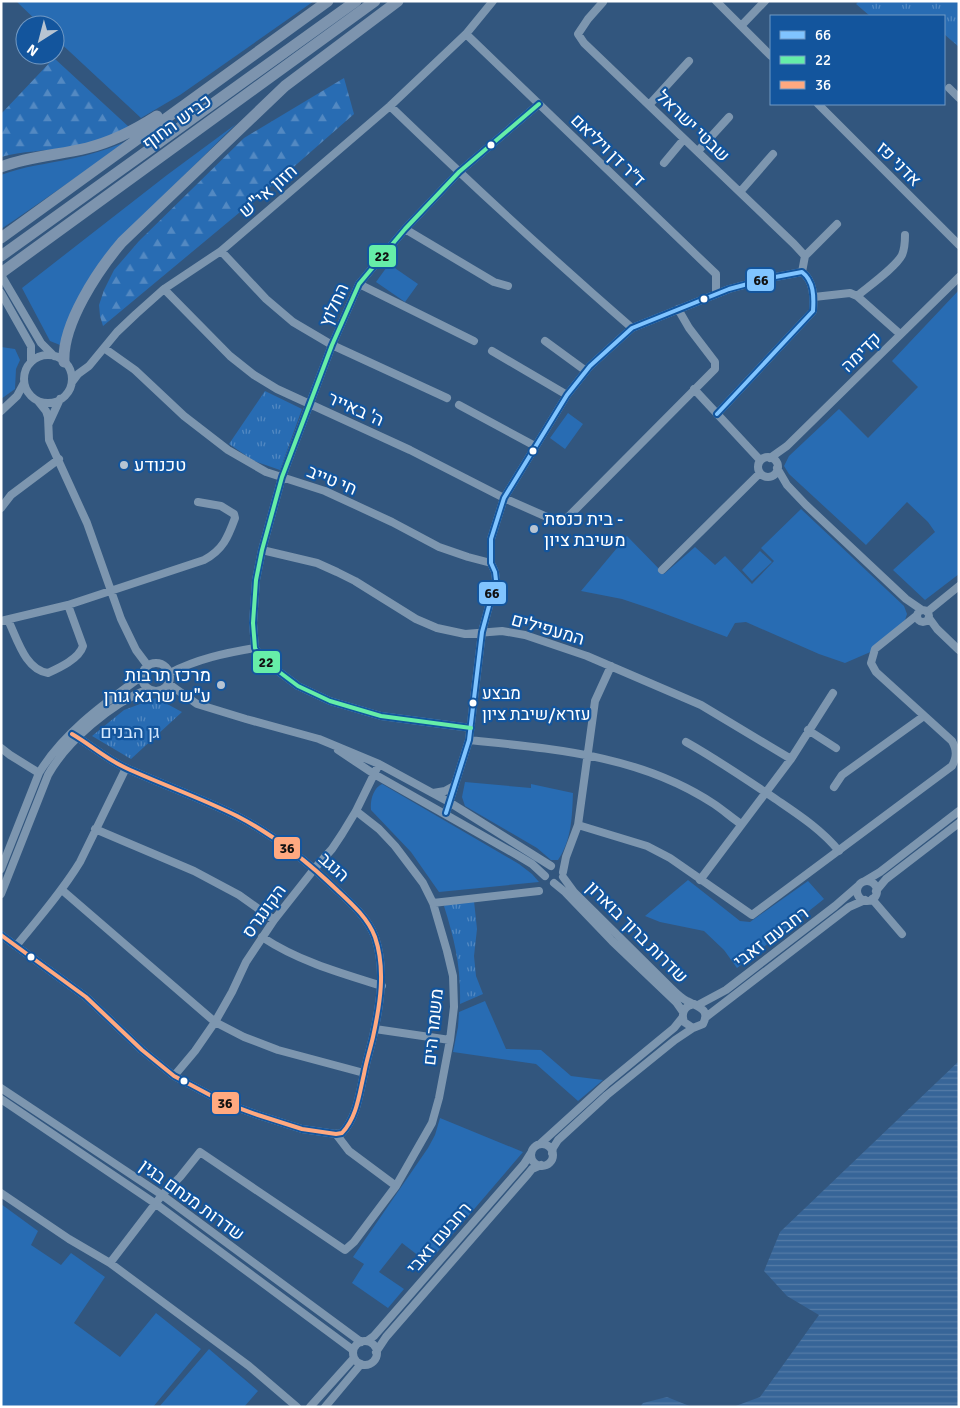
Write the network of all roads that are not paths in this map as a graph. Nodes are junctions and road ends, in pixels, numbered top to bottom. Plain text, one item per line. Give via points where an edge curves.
1 (328, 1) edge
2 (356, 1) edge
3 (375, 1) edge
4 (398, 1) edge
5 (493, 1) edge
6 (716, 1) edge
7 (765, 1) edge
8 (603, 2) edge
9 (741, 26) junction
10 (466, 34) junction
11 (770, 55) edge
12 (689, 61) dead end
13 (227, 74) junction
14 (949, 88) dead end
15 (959, 98) edge
16 (539, 104) junction
17 (649, 105) junction
18 (819, 105) edge
19 (390, 106) junction
20 (729, 117) dead end
21 (684, 139) junction
22 (698, 151) junction
23 (773, 154) dead end
24 (664, 163) dead end
25 (1, 167) edge
26 (459, 172) junction
27 (740, 192) junction
28 (837, 224) dead end
29 (405, 229) junction
30 (905, 234) dead end
31 (1, 238) edge
32 (959, 245) edge
33 (221, 251) junction
34 (1, 256) edge
35 (805, 256) junction
36 (802, 272) junction
37 (1, 274) edge
38 (958, 277) edge
39 (360, 284) junction
40 (508, 286) dead end
41 (164, 289) junction
42 (1, 294) edge
43 (716, 294) junction
44 (857, 296) junction
45 (814, 297) junction
46 (678, 309) junction
47 (632, 328) junction
48 (900, 334) junction
49 (474, 341) dead end
50 (544, 341) dead end
51 (332, 345) junction
52 (104, 348) junction
53 (492, 351) dead end
54 (54, 356) junction
55 (31, 362) junction
56 (66, 364) junction
57 (89, 366) junction
58 (586, 371) junction
59 (72, 382) junction
60 (24, 383) junction
61 (694, 389) junction
62 (567, 395) junction
63 (447, 398) dead end
64 (36, 399) junction
65 (60, 399) junction
66 (13, 401) junction
67 (310, 405) junction
68 (459, 405) dead end
69 (1, 411) edge
70 (717, 414) junction
71 (48, 425) junction
72 (536, 446) junction
73 (787, 446) junction
74 (770, 458) junction
75 (59, 460) junction
76 (760, 460) junction
77 (777, 466) junction
78 (760, 473) junction
79 (282, 477) junction
80 (770, 477) junction
81 (787, 486) junction
82 (504, 498) junction
83 (198, 502) dead end
84 (1, 508) edge
85 (262, 550) junction
86 (491, 562) junction
87 (662, 570) dead end
88 (959, 586) edge
89 (112, 591) junction
90 (68, 605) junction
91 (922, 616) junction
92 (5, 621) edge
93 (482, 632) junction
94 (256, 648) junction
95 (959, 650) edge
96 (148, 666) junction
97 (611, 666) junction
98 (170, 673) junction
99 (142, 676) junction
100 (169, 684) junction
101 (148, 689) junction
102 (161, 691) junction
103 (833, 693) dead end
104 (184, 695) junction
105 (924, 716) junction
106 (471, 728) junction
107 (808, 730) junction
108 (75, 736) junction
109 (319, 739) junction
110 (469, 740) junction
111 (686, 742) dead end
112 (1, 748) edge
113 (836, 748) dead end
114 (588, 754) junction
115 (791, 758) junction
116 (380, 764) junction
117 (126, 768) junction
118 (39, 773) junction
119 (374, 774) junction
120 (454, 786) junction
121 (834, 788) dead end
122 (433, 792) junction
123 (766, 793) junction
124 (449, 802) junction
125 (356, 811) junction
126 (959, 811) edge
127 (446, 813) junction
128 (959, 823) edge
129 (741, 824) junction
130 (578, 825) junction
131 (96, 829) junction
132 (839, 851) junction
133 (566, 857) junction
134 (553, 865) junction
135 (314, 868) junction
136 (1, 869) edge
137 (563, 874) junction
138 (545, 876) junction
139 (700, 880) junction
140 (554, 883) junction
141 (862, 884) junction
142 (62, 890) junction
143 (539, 890) dead end
144 (876, 891) junction
145 (1, 894) edge
146 (868, 899) junction
147 (433, 903) junction
148 (274, 920) junction
149 (902, 934) dead end
150 (1, 935) edge
151 (262, 938) junction
152 (16, 946) junction
153 (382, 986) junction
154 (696, 1005) junction
155 (683, 1015) junction
156 (706, 1017) junction
157 (215, 1022) junction
158 (693, 1028) junction
159 (375, 1029) junction
160 (450, 1040) junction
161 (364, 1073) junction
162 (174, 1076) junction
163 (1, 1088) edge
164 (1, 1099) edge
165 (336, 1134) junction
166 (540, 1144) junction
167 (531, 1153) junction
168 (552, 1153) junction
169 (541, 1165) junction
170 (396, 1186) junction
171 (1, 1192) edge
172 (162, 1195) junction
173 (156, 1204) junction
174 (110, 1263) junction
175 (364, 1341) junction
176 (376, 1352) junction
177 (354, 1354) junction
178 (361, 1364) junction
179 (297, 1407) edge
180 (310, 1407) edge
181 (326, 1407) edge

1 - 13 highway
2 - 34 highway, כביש החוף
3 - 37 highway, כביש החוף
4 - 56 highway via 285,86 122,242 97,275 79,308 65,346
5 - 10 street, חזון אי"ש
6 - 9 street
7 - 9 street
8 - 17 street, שבטי ישראל via 578,34
9 - 11 street
10 - 16 street, ד״ר דן ויליאם
10 - 19 street, חזון אי"ש
12 - 17 street
13 - 25 highway via 116,138 88,148
13 - 31 highway
14 - 15 street
16 - 26 street, החלוץ
16 - 43 street, ד״ר דן ויליאם via 716,274
17 - 21 street, שבטי ישראל
18 - 32 street, אדני פז
19 - 26 street
19 - 33 street, חזון אי"ש
20 - 22 street
21 - 22 street, שבטי ישראל
21 - 24 street
22 - 27 street, שבטי ישראל
23 - 27 street
26 - 29 street, החלוץ
26 - 47 street
27 - 35 street, שבטי ישראל
28 - 35 street
29 - 39 street, החלוץ
29 - 40 street via 494,282
30 - 44 street via 902,256
33 - 41 street, חזון אי"ש
33 - 51 street via 280,311
35 - 36 street
36 - 43 street
36 - 45 street via 808,276
37 - 54 street via 41,343
38 - 48 street, קדימה
39 - 49 street
39 - 51 street, החלוץ
41 - 52 street, חזון אי"ש
41 - 67 street, ה' באייר via 230,356 254,375
42 - 55 street via 31,346
43 - 46 street
44 - 45 street
44 - 48 street
45 - 70 street via 813,311
46 - 47 street
46 - 61 street, ה' באייר via 716,366
47 - 58 street
48 - 73 street, קדימה
50 - 58 street
51 - 63 street
51 - 67 street, החלוץ
52 - 57 street, חזון אי"ש
52 - 79 street, חי טייב via 136,370 184,416 228,450 266,472
53 - 62 street
54 - 55 street via 39,356
54 - 56 street
55 - 60 street via 25,371
56 - 57 street via 79,370
56 - 59 street
57 - 59 street, חזון אי"ש
58 - 62 street
59 - 65 street
60 - 64 street via 29,394
60 - 66 street
61 - 70 street
61 - 82 street, ה' באייר via 566,519 556,521
62 - 72 street
64 - 65 street via 49,403
64 - 66 street
64 - 71 street via 46,411
65 - 71 street
66 - 69 street
67 - 79 street, החלוץ
67 - 82 street, ה' באייר via 410,450
68 - 72 street
70 - 76 street
71 - 75 street via 49,440
72 - 82 street
73 - 74 street, קדימה
73 - 77 street, קדימה
74 - 76 street
74 - 77 street
75 - 84 street via 11,495
75 - 89 street
76 - 78 street
77 - 80 street via 775,474
77 - 81 street
78 - 80 street
78 - 87 street
79 - 85 street, החלוץ
79 - 86 street, חי טייב via 325,491 439,547
80 - 81 street
81 - 91 street
82 - 86 street via 491,539
83 - 89 street via 221,506 234,514 228,536 219,550 204,560
85 - 93 street, המעפילים via 317,563 437,628 465,634
85 - 94 street, החלוץ via 254,600
86 - 93 street via 496,580
88 - 91 street
89 - 90 street
89 - 96 street via 128,635
90 - 92 street
90 - 92 street via 83,646 80,653 48,674 37,670 27,660
91 - 95 street
91 - 105 street via 875,649 871,663 876,672
93 - 97 street, המעפילים via 525,635
93 - 106 street
94 - 98 street via 226,652 189,663
94 - 106 street via 272,668 298,686 330,701 381,716
96 - 98 street via 158,663
96 - 99 street
97 - 114 street via 595,701
97 - 115 street, המעפילים via 701,705
98 - 100 street
99 - 101 street
99 - 108 street via 92,712
100 - 102 street
100 - 104 street
101 - 102 street
101 - 108 street
102 - 104 street
103 - 107 street
104 - 109 street via 197,704
105 - 121 street via 842,776
105 - 132 street via 955,747 952,766
106 - 110 street
107 - 113 street
107 - 115 street
108 - 117 street, הנגב
108 - 118 street via 46,762
108 - 145 street via 48,775
109 - 116 street
109 - 119 street
110 - 114 street
110 - 120 street
111 - 123 street
112 - 118 street
114 - 129 street via 655,774 686,788
114 - 130 street
115 - 123 street
116 - 119 street, הקונגרס
116 - 122 street
117 - 131 street
117 - 135 street, הנגב via 239,817
118 - 136 street
119 - 125 street, הקונגרס
119 - 127 street
120 - 122 street
120 - 124 street
122 - 124 street
123 - 129 street
123 - 132 street via 808,822
124 - 127 street
124 - 134 street
125 - 135 street, הקונגרס via 332,849
125 - 147 street, משמר הים via 395,846 424,883
126 - 141 street, רחבעם זאבי
127 - 138 street via 532,864
128 - 144 street via 886,879
129 - 139 street
130 - 133 street
130 - 139 street via 647,846
131 - 142 street
131 - 148 street via 194,871 239,895
132 - 139 street via 752,915
133 - 134 street
133 - 137 street
134 - 137 street via 560,867
134 - 138 street via 546,870
135 - 148 street, הקונגרס
135 - 153 street, הנגב via 354,906 374,935
137 - 140 street via 559,882
137 - 154 street, שדרות ברוך בוארון via 574,892 628,947 680,996
138 - 140 street
140 - 155 street, שדרות ברוך בוארון via 676,1002
141 - 144 street via 873,883
141 - 146 street via 858,895
141 - 154 street, רחבעם זאבי via 726,990
142 - 152 street
142 - 157 street
143 - 147 street
144 - 146 street
146 - 149 street
146 - 156 street, רחבעם זאבי via 849,907
147 - 160 street, משמר הים via 453,976
148 - 151 street, הקונגרס
150 - 152 street
151 - 153 street via 318,966
151 - 157 street, הקונגרס
152 - 162 street via 86,997
153 - 159 street, הנגב
154 - 155 street via 686,1007
154 - 156 street via 704,1010
155 - 158 street via 686,1025
155 - 166 street via 674,1028
156 - 158 street via 703,1024
157 - 161 street via 278,1050
157 - 162 street, הקונגרס
158 - 168 street via 607,1095 558,1140
159 - 160 street
159 - 161 street, הנגב
160 - 170 street, משמר הים via 432,1123
161 - 165 street, הנגב via 356,1111 342,1134
162 - 165 street via 225,1103 258,1115 302,1129
163 - 172 street, שדרות מנחם בגין
164 - 173 street, שדרות מנחם בגין
165 - 170 street via 349,1150
166 - 167 street
166 - 168 street via 548,1146
167 - 169 street via 532,1160
167 - 175 street, רחבעם זאבי via 374,1336
168 - 169 street via 550,1162
169 - 176 street, רחבעם זאבי via 532,1169
170 - 172 street, משמר הים via 346,1250 200,1152
171 - 174 street
172 - 173 street
172 - 175 street, שדרות מנחם בגין
173 - 174 street
173 - 177 street, שדרות מנחם בגין
174 - 179 street via 249,1366
175 - 176 street via 373,1344
175 - 177 street via 355,1346
176 - 178 street via 371,1363
177 - 178 street
177 - 180 street
178 - 181 street

